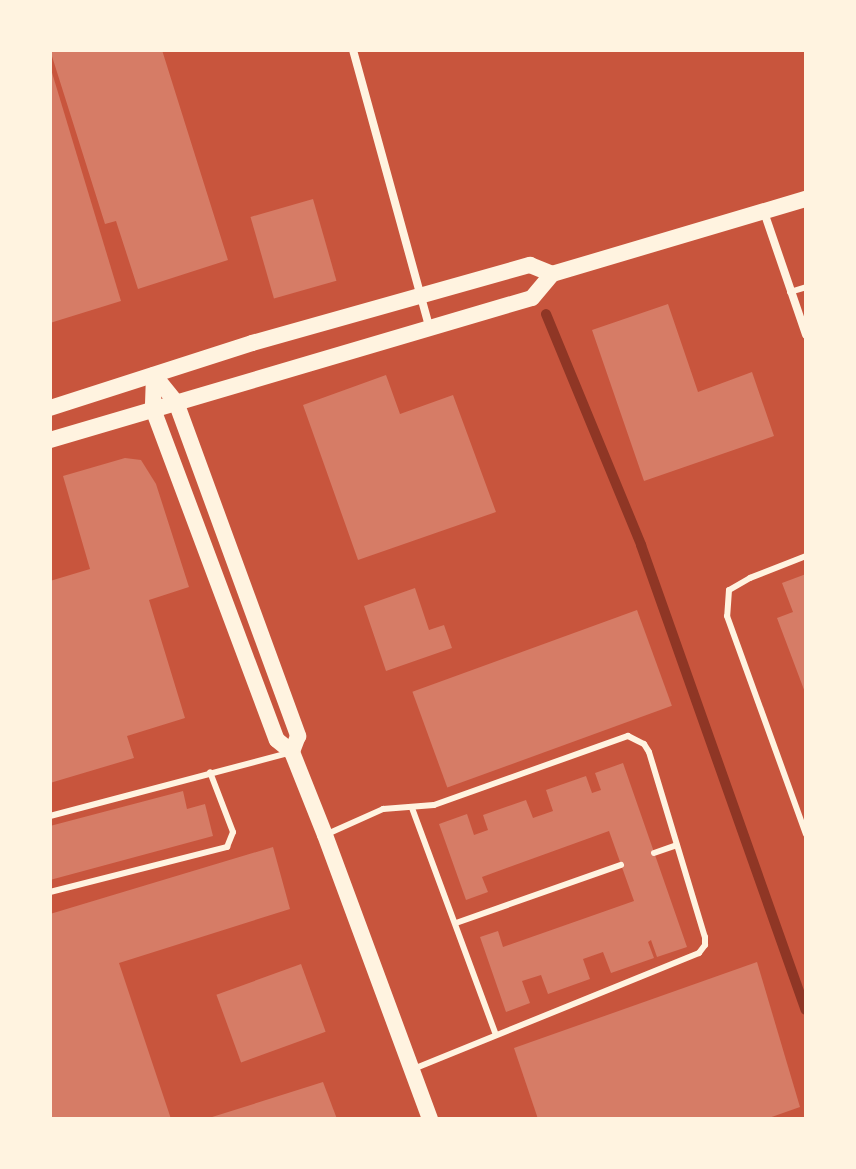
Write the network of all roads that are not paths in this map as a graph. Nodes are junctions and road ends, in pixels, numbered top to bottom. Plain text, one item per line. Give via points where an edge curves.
1 (353, 50) edge
2 (806, 199) edge
3 (764, 211) junction
4 (552, 274) junction
5 (806, 287) edge
6 (790, 292) junction
7 (422, 297) junction
8 (430, 330) junction
9 (806, 335) edge
10 (154, 375) junction
11 (176, 402) junction
12 (50, 408) edge
13 (153, 409) junction
14 (50, 440) edge
15 (806, 556) edge
16 (292, 752) junction
17 (210, 772) junction
18 (412, 808) junction
19 (50, 816) edge
20 (806, 834) edge
21 (325, 835) junction
22 (677, 845) junction
23 (654, 853) dead end
24 (621, 865) dead end
25 (50, 892) edge
26 (456, 923) junction
27 (496, 1035) junction
28 (413, 1070) junction
29 (430, 1119) edge

1 - 7 street
2 - 3 main road
3 - 4 main road
3 - 6 street
4 - 7 main road via 530,265
4 - 8 main road via 532,298
5 - 6 lane
6 - 9 street
7 - 8 street
7 - 10 main road
8 - 11 main road
10 - 11 main road
10 - 12 main road
10 - 13 main road
11 - 13 main road
11 - 16 main road via 298,736
13 - 14 main road
13 - 16 main road via 277,740
15 - 20 lane via 729,590 727,616
16 - 17 lane
16 - 21 main road
17 - 19 lane
17 - 25 lane via 233,832 227,847
18 - 21 lane via 383,809
18 - 22 lane via 434,805 628,736 649,752
18 - 26 lane
21 - 28 main road
22 - 23 lane
22 - 27 lane via 705,937 699,953
24 - 26 lane
26 - 27 lane
27 - 28 lane
28 - 29 main road

